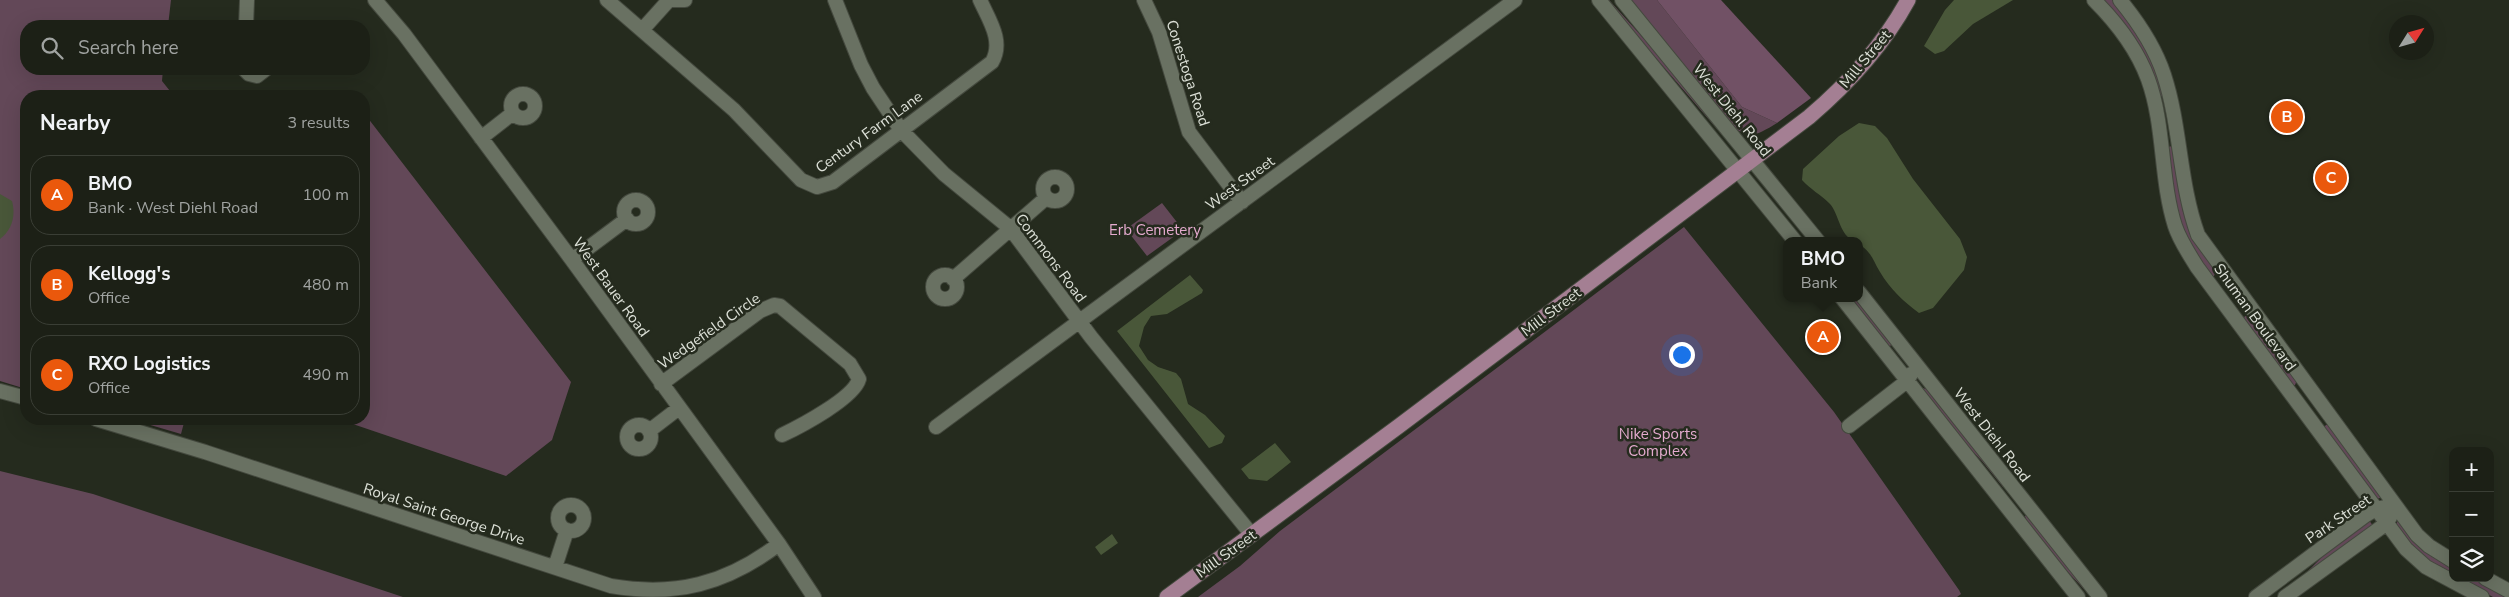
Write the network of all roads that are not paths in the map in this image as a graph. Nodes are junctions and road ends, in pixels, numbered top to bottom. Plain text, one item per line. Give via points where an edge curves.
1 (248, 0) edge
2 (375, 0) edge
3 (607, 0) edge
4 (669, 0) edge
5 (673, 0) edge
6 (685, 0) edge
7 (835, 0) edge
8 (980, 0) edge
9 (1144, 0) edge
10 (1515, 0) edge
11 (1599, 0) edge
12 (1622, 0) edge
13 (1908, 0) edge
14 (2094, 0) edge
15 (2120, 0) edge
16 (246, 20) edge
17 (642, 30) junction
18 (514, 113) dead end
19 (902, 130) junction
20 (481, 138) junction
21 (1752, 159) junction
22 (1738, 170) junction
23 (1046, 198) dead end
24 (1242, 202) junction
25 (627, 219) dead end
26 (1010, 228) junction
27 (1792, 237) edge
28 (1815, 237) edge
29 (572, 260) junction
30 (953, 278) dead end
31 (1863, 297) edge
32 (1845, 302) edge
33 (1079, 322) junction
34 (1916, 364) junction
35 (1907, 381) junction
36 (661, 384) junction
37 (0, 391) edge
38 (20, 396) edge
39 (679, 408) junction
40 (116, 425) edge
41 (936, 426) dead end
42 (1849, 426) dead end
43 (649, 431) dead end
44 (782, 435) dead end
45 (2396, 506) junction
46 (2376, 509) junction
47 (2387, 523) junction
48 (567, 530) dead end
49 (1252, 535) junction
50 (779, 544) junction
51 (2449, 558) edge
52 (555, 567) junction
53 (2492, 582) edge
54 (2509, 591) edge
55 (682, 593) edge
56 (814, 597) edge
57 (1167, 597) edge
58 (2078, 597) edge
59 (2100, 597) edge
60 (2256, 597) edge
61 (2285, 597) edge
62 (2482, 597) edge

1 - 16 street
2 - 20 street, West Bauer Road
3 - 17 street, Century Farm Lane
4 - 17 street
5 - 6 street
7 - 19 street, Commons Road via 861,65
8 - 19 street, Century Farm Lane via 998,44 992,62
9 - 24 street, Conestoga Road via 1158,32 1189,132
10 - 24 street, West Street
11 - 22 street
12 - 21 street, West Diehl Road
13 - 21 main road, Mill Street via 1871,56 1844,86 1809,117
14 - 46 street, Shuman Boulevard via 2125,36 2147,78 2171,211 2182,242 2197,267
15 - 45 street, Shuman Boulevard via 2150,44 2164,73 2189,209 2198,234
17 - 19 street, Century Farm Lane via 734,110 806,184 822,187 833,182
18 - 20 street
19 - 26 street, Commons Road via 944,174
20 - 29 street, West Bauer Road
21 - 22 main road, Mill Street
21 - 28 street, West Diehl Road
22 - 27 street
22 - 49 main road, Mill Street
23 - 26 street
24 - 33 street, West Street
25 - 29 street
26 - 30 street
26 - 33 street, Commons Road
29 - 36 street, West Bauer Road
31 - 34 street, West Diehl Road
32 - 35 street
33 - 41 street, West Street
33 - 49 street, Commons Road
34 - 35 street
34 - 59 street, West Diehl Road
35 - 42 street
35 - 58 street
36 - 39 street, West Bauer Road
36 - 44 street, Wedgefield Circle via 760,311 780,306 850,364 859,378 854,389 809,422
37 - 38 street
39 - 43 street
39 - 50 street, West Bauer Road
40 - 52 street, Royal Saint George Drive
45 - 46 street, Park Street
45 - 47 street, Park Street
45 - 51 street, Shuman Boulevard via 2423,541
46 - 47 street, Shuman Boulevard
46 - 60 street, Park Street
47 - 61 street, Park Street
47 - 62 street, Shuman Boulevard via 2406,549 2426,567
48 - 52 street
49 - 57 main road, Mill Street
50 - 55 street, Royal Saint George Drive via 744,567
50 - 56 street, West Bauer Road
52 - 55 street, Royal Saint George Drive via 611,586
53 - 54 street

